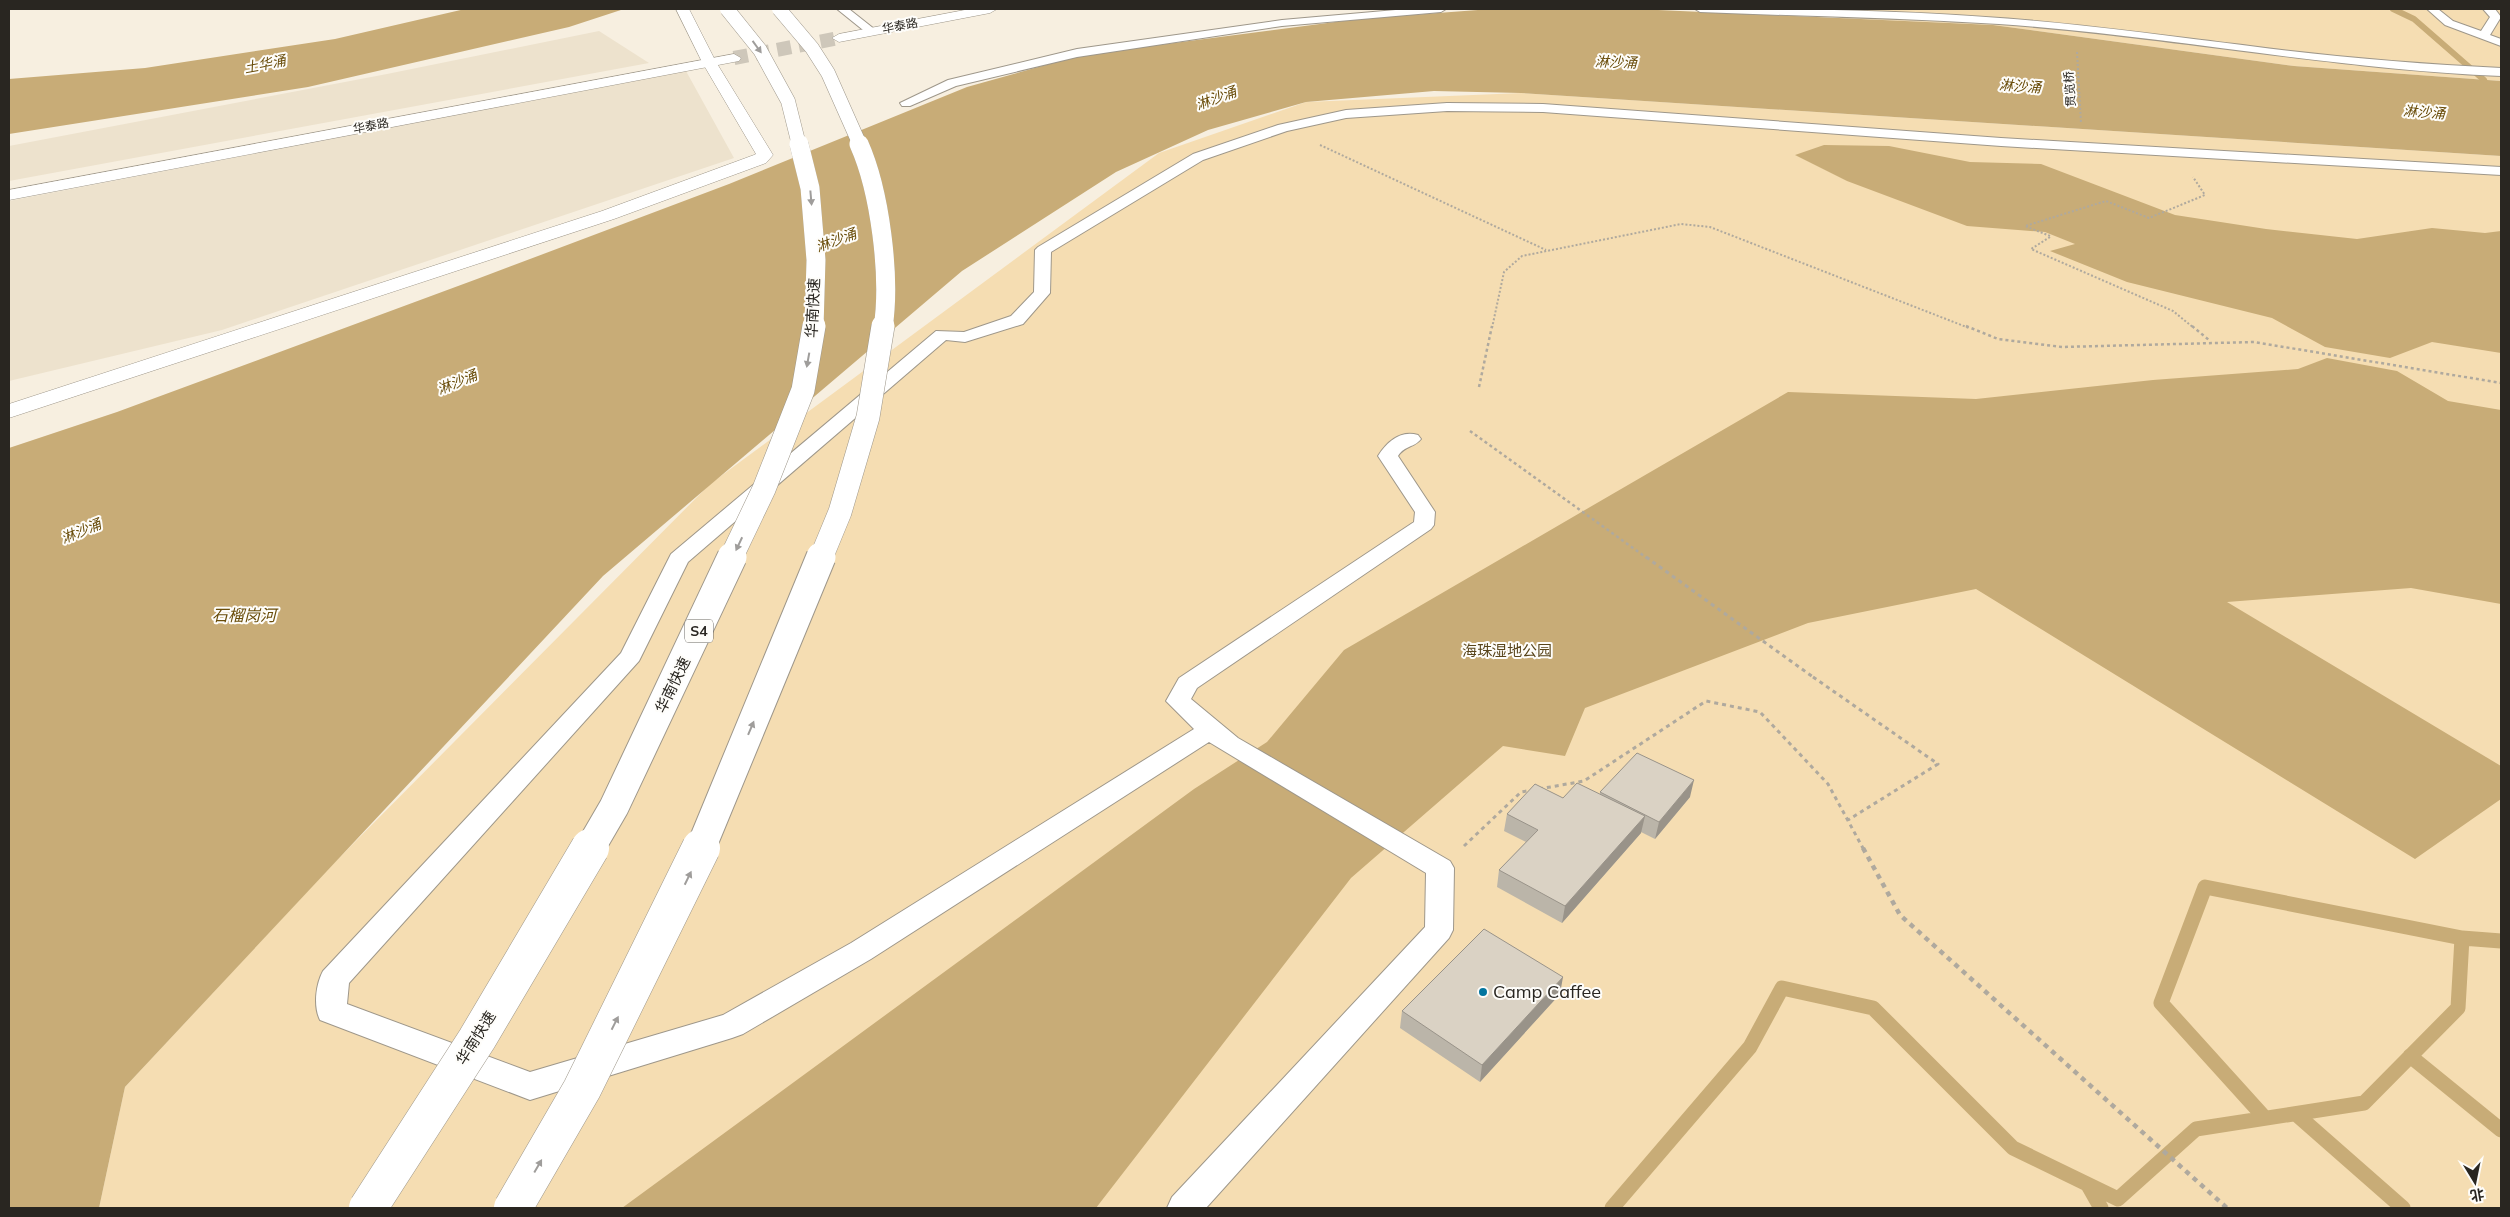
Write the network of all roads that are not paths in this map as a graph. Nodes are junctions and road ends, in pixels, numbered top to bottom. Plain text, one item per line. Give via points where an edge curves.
1 (682, 9) edge
2 (727, 9) edge
3 (779, 9) edge
4 (842, 9) edge
5 (990, 9) edge
6 (1441, 9) edge
7 (1700, 9) edge
8 (2432, 9) edge
9 (2488, 9) edge
10 (872, 32) junction
11 (2484, 36) junction
12 (839, 38) tunnel mouth
13 (2501, 43) edge
14 (734, 58) tunnel mouth
15 (710, 62) junction
16 (2500, 72) edge
17 (906, 103) dead end
18 (2501, 171) edge
19 (9, 195) edge
20 (9, 411) edge
21 (1411, 439) dead end
22 (1219, 737) junction
23 (368, 1208) edge
24 (513, 1208) edge
25 (1184, 1208) edge

1 - 15 main road
2 -> 23 main road, 华南快速 / S4, bridge via 760,50 788,101 810,188 816,260 814,327 803,390 760,498 614,807 477,1039
24 -> 3 main road, bridge via 582,1089 691,872 840,512 868,417 884,321 886,266 875,200 862,150 828,73
4 - 10 lane
5 - 10 main road, 华泰路
6 - 17 lane via 1282,23 1077,53 952,83
7 - 16 lane via 1999,21 2251,50
8 - 11 lane via 2449,22
9 - 11 lane via 2496,17
10 - 12 main road, 华泰路
11 - 13 lane
14 - 15 main road, 华泰路
15 - 19 main road, 华泰路
15 - 20 main road via 765,155 760,159 608,215
18 - 22 lane via 2001,142 1543,108 1447,107 1346,114 1283,128 1198,157 1044,250 1042,293 1017,320 965,338 942,336 678,559 631,656 334,979 331,1012 530,1086 732,1025
21 - 22 lane via 1395,445 1388,456 1426,512 1424,524 1188,683 1178,701
22 - 25 lane via 1440,868 1439,930

